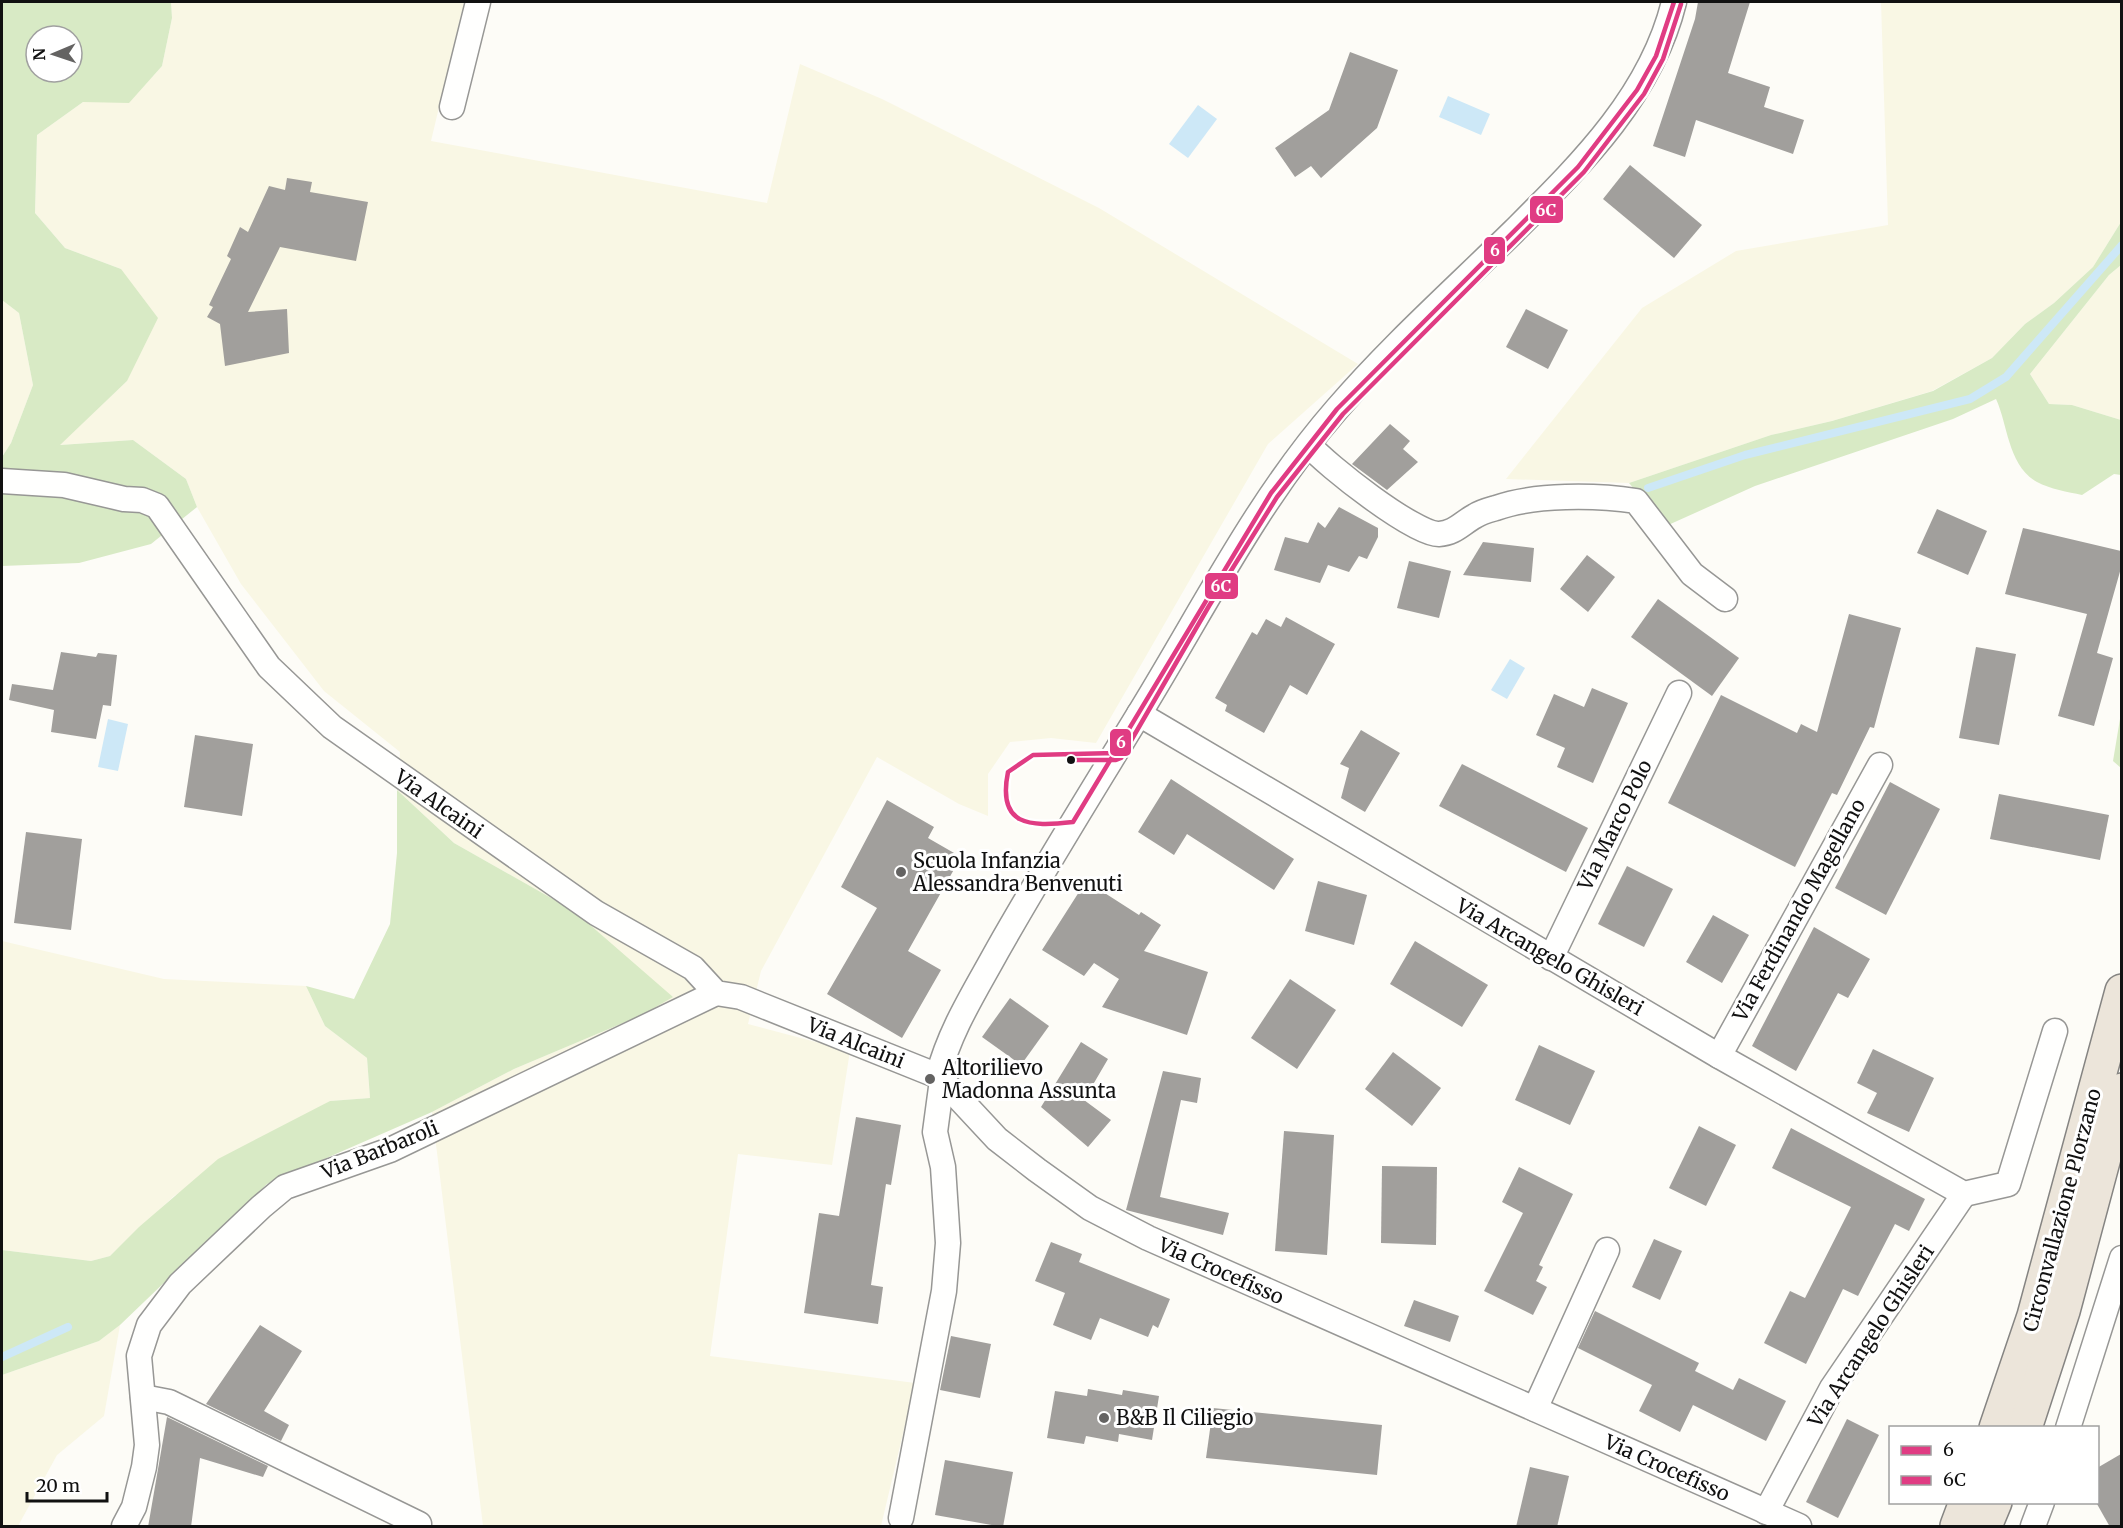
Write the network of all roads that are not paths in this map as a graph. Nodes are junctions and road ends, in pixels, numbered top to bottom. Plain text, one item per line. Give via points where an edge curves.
1 (478, 2) edge
2 (1674, 2) edge
3 (452, 107) dead end
4 (1309, 445) junction
5 (2, 481) edge
6 (1725, 599) dead end
7 (1679, 693) dead end
8 (1139, 714) junction
9 (1880, 765) dead end
10 (1551, 958) junction
11 (2121, 991) edge
12 (716, 993) junction
13 (2055, 1031) dead end
14 (1719, 1056) junction
15 (940, 1078) junction
16 (2121, 1090) edge
17 (1964, 1194) junction
18 (1607, 1250) dead end
19 (2121, 1258) edge
20 (143, 1397) junction
21 (1535, 1409) junction
22 (1997, 1426) edge
23 (2026, 1426) edge
24 (2069, 1426) edge
25 (1966, 1504) edge
26 (1995, 1504) edge
27 (2042, 1504) edge
28 (1760, 1516) edge
29 (901, 1518) dead end
30 (419, 1524) dead end
31 (124, 1527) edge
32 (1799, 1527) edge
33 (1957, 1527) edge
34 (1985, 1527) edge
35 (2033, 1527) edge

1 - 3 street
2 - 4 street via 1656,56 1637,90 1578,167 1337,409
4 - 6 street via 1399,516 1418,529 1438,534 1457,530 1475,515 1508,503 1611,497 1636,501 1692,574
4 - 8 street via 1265,503
5 - 12 street, Via Alcaini via 64,485 157,506 269,667 332,727 596,913 693,968
7 - 10 street, Via Marco Polo
8 - 10 street, Via Arcangelo Ghisleri
8 - 15 street via 948,1040
9 - 14 street, Via Ferdinando Magellano
10 - 14 street, Via Arcangelo Ghisleri
11 - 22 highway, Circonvallazione Plorzano via 2034,1317
12 - 15 street, Via Alcaini via 741,997
12 - 20 street, Via Barbaroli via 390,1150 285,1187 180,1284 149,1325 139,1356
13 - 17 street via 2008,1184
14 - 17 street, Via Arcangelo Ghisleri
15 - 21 street, Via Crocefisso via 997,1138 1090,1208 1148,1239
15 - 29 street via 935,1132 943,1167 948,1243 945,1281
16 - 23 highway, Circonvallazione Plorzano via 2063,1311
17 - 28 street, Via Arcangelo Ghisleri via 1832,1388
18 - 21 street
19 - 24 street
20 - 30 street via 169,1402
20 - 31 street, Via Barbaroli via 147,1445 144,1467 134,1507
21 - 28 street, Via Crocefisso
25 - 33 highway
26 - 34 highway
27 - 35 street
28 - 32 street, Via Crocefisso

